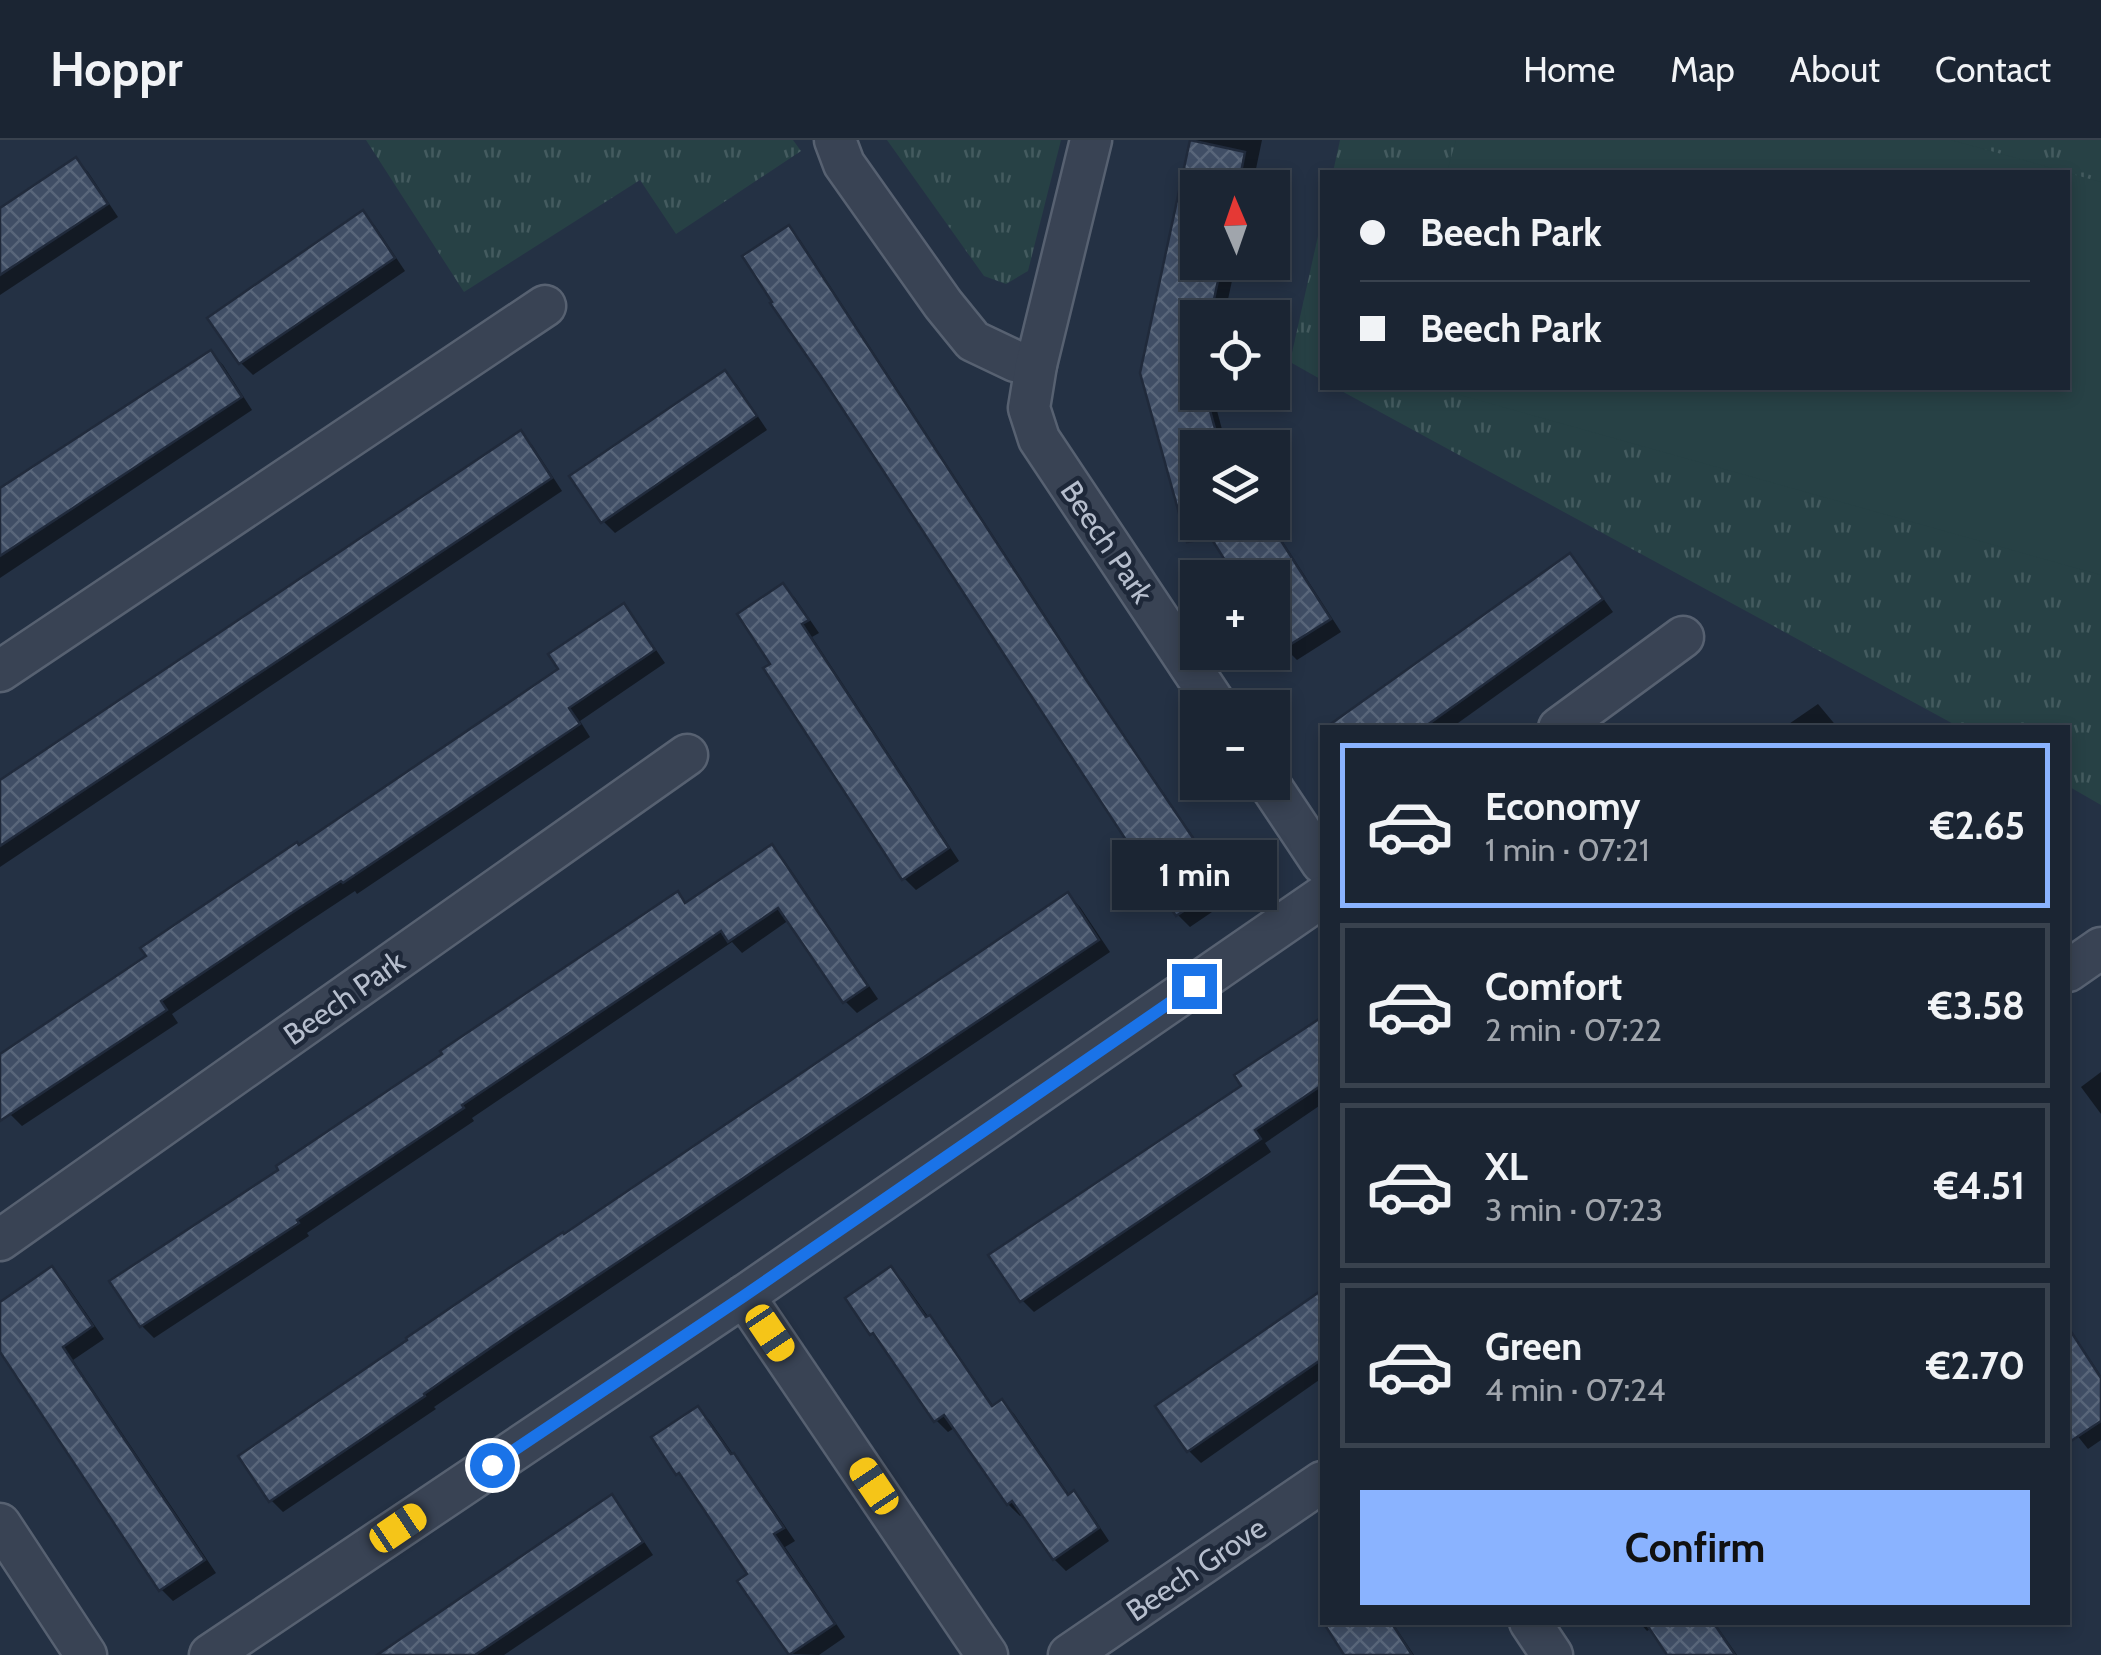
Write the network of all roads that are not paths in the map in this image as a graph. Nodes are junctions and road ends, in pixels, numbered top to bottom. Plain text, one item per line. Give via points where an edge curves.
1 (834, 140) edge
2 (1091, 140) edge
3 (545, 306) dead end
4 (1036, 365) junction
5 (1683, 637) dead end
6 (0, 671) edge
7 (1206, 690) edge
8 (1563, 725) edge
9 (687, 755) dead end
10 (1280, 800) edge
11 (1320, 861) edge
12 (1320, 898) edge
13 (2101, 948) edge
14 (2070, 970) edge
15 (0, 1240) edge
16 (744, 1296) junction
17 (1320, 1483) edge
18 (0, 1524) edge
19 (1532, 1625) edge
20 (86, 1655) edge
21 (210, 1655) edge
22 (987, 1655) edge
23 (1069, 1655) edge
24 (1552, 1655) edge

1 - 4 street via 844,164 973,341
2 - 4 street, Beech Park
3 - 6 street
4 - 7 street, Beech Park via 1029,408 1039,439
5 - 8 street
9 - 15 street, Beech Park
10 - 11 street
12 - 16 street
13 - 14 street
16 - 21 street
16 - 22 street
17 - 23 street, Beech Grove
18 - 20 street
19 - 24 street

